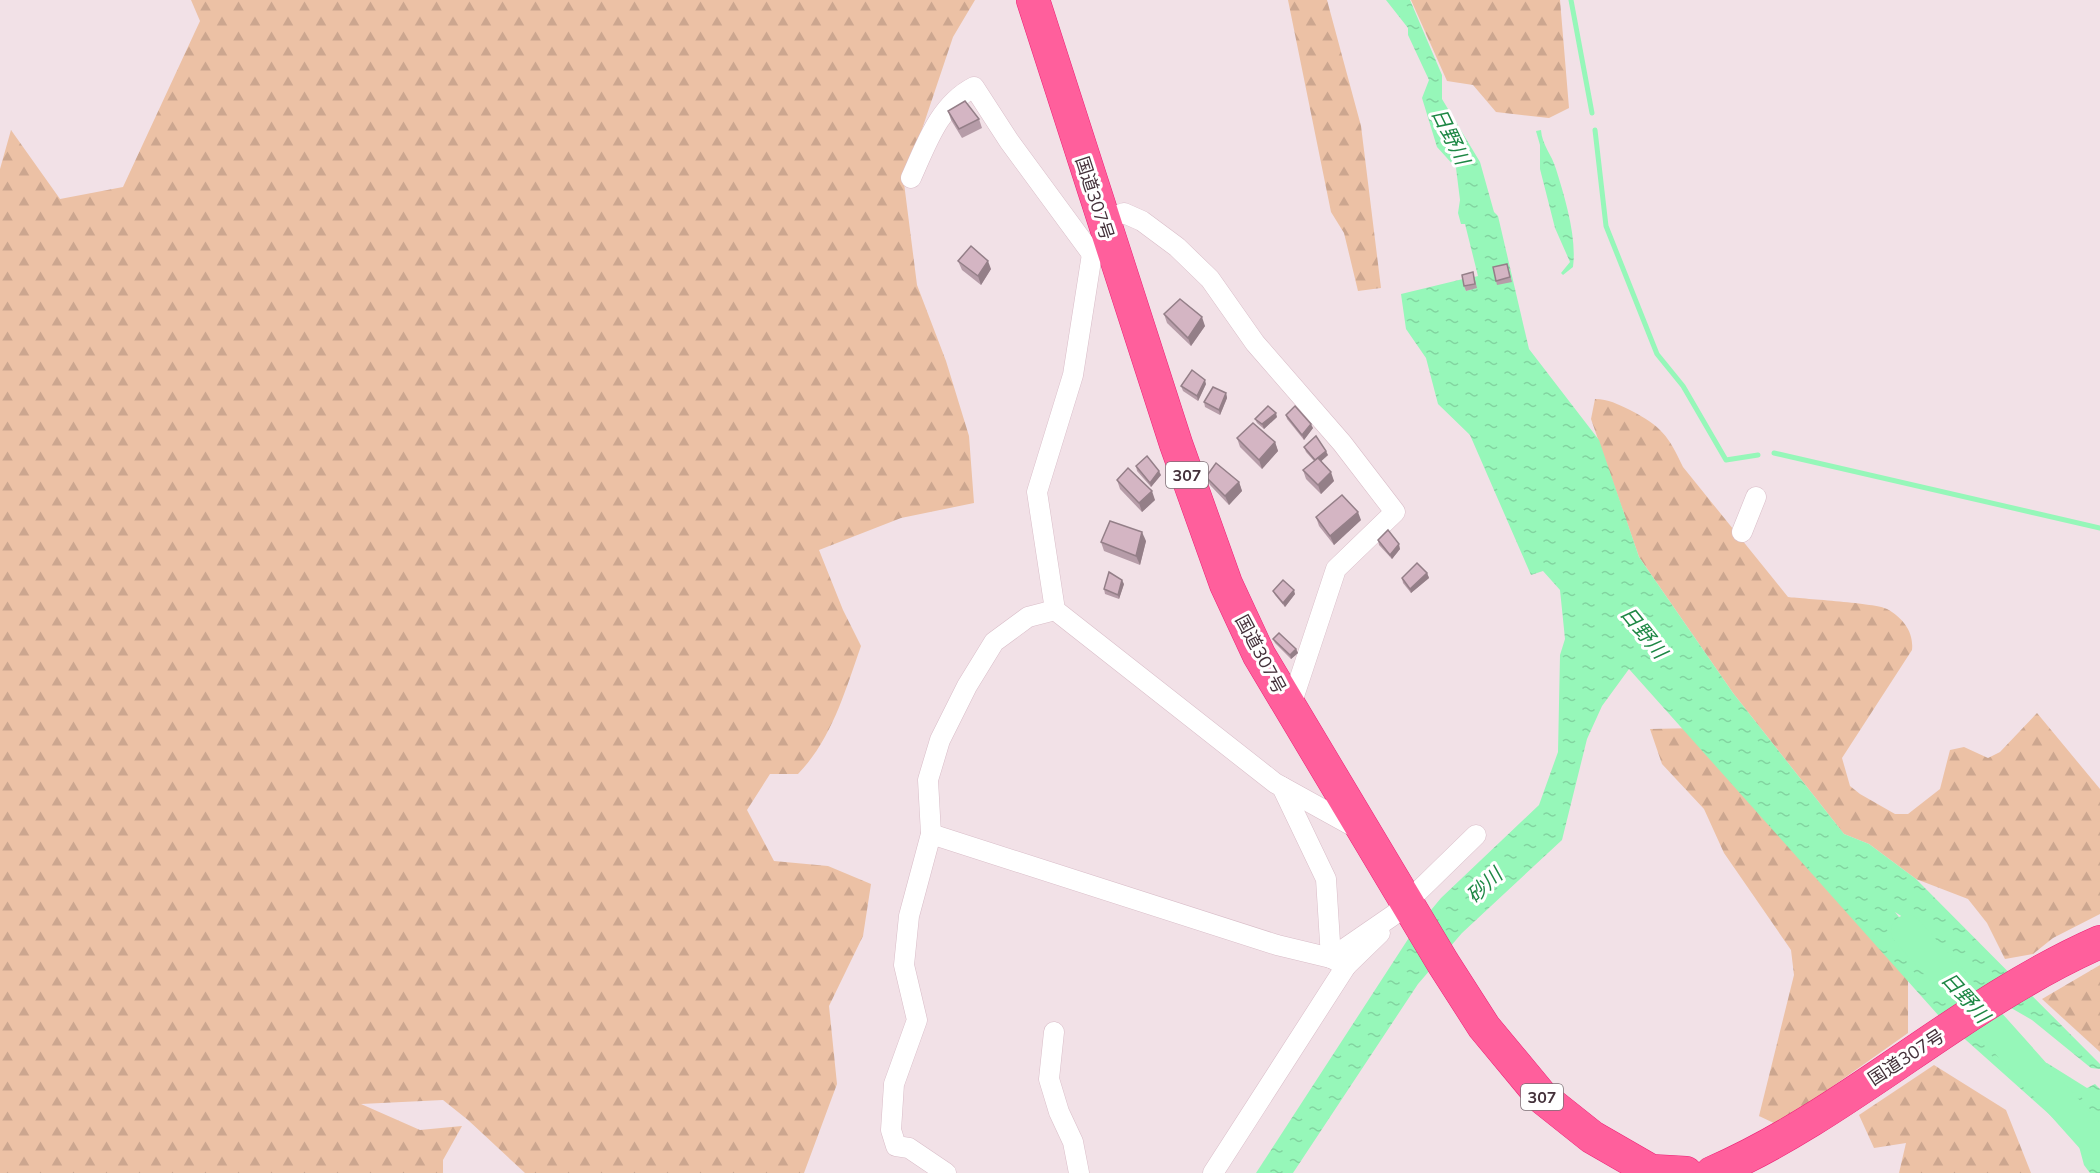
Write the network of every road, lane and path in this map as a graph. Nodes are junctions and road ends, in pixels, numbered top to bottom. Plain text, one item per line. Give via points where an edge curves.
1 (1033, 0) edge
2 (911, 178) dead end
3 (1101, 240) junction
4 (1756, 497) dead end
5 (1742, 532) dead end
6 (1055, 610) junction
7 (1290, 708) junction
8 (1282, 787) junction
9 (1365, 832) junction
10 (930, 834) junction
11 (1476, 835) dead end
12 (1406, 911) junction
13 (2100, 942) edge
14 (1338, 962) junction
15 (1054, 1032) dead end
16 (946, 1173) edge
17 (1079, 1173) edge
18 (1214, 1173) edge
19 (1686, 1173) edge
20 (1712, 1173) edge

1 - 3 highway, 国道307号 / 307
2 - 3 street via 935,124 974,87 1009,141
3 - 6 street via 1073,375 1037,492
3 - 7 highway, 国道307号 / 307 via 1226,584 1259,655
3 - 7 street via 1124,213 1178,247 1210,279 1255,343 1342,443 1395,513 1336,569
4 - 5 street
6 - 8 street
6 - 10 street via 1028,617 994,642 967,686 940,740 928,780
7 - 9 highway, 国道307号 / 307
8 - 9 street
8 - 14 street via 1326,879
9 - 12 highway, 国道307号 / 307
10 - 14 street
10 - 16 street via 909,916 903,965 917,1020 894,1084 891,1130 896,1146 909,1148
11 - 12 street via 1430,877
12 - 14 street
12 - 19 highway, 国道307号 / 307 via 1484,1027 1543,1098 1592,1137 1651,1171
13 - 20 highway, 国道307号 via 2052,963 1799,1126 1745,1159
14 - 18 street
15 - 17 street via 1049,1079 1073,1142

